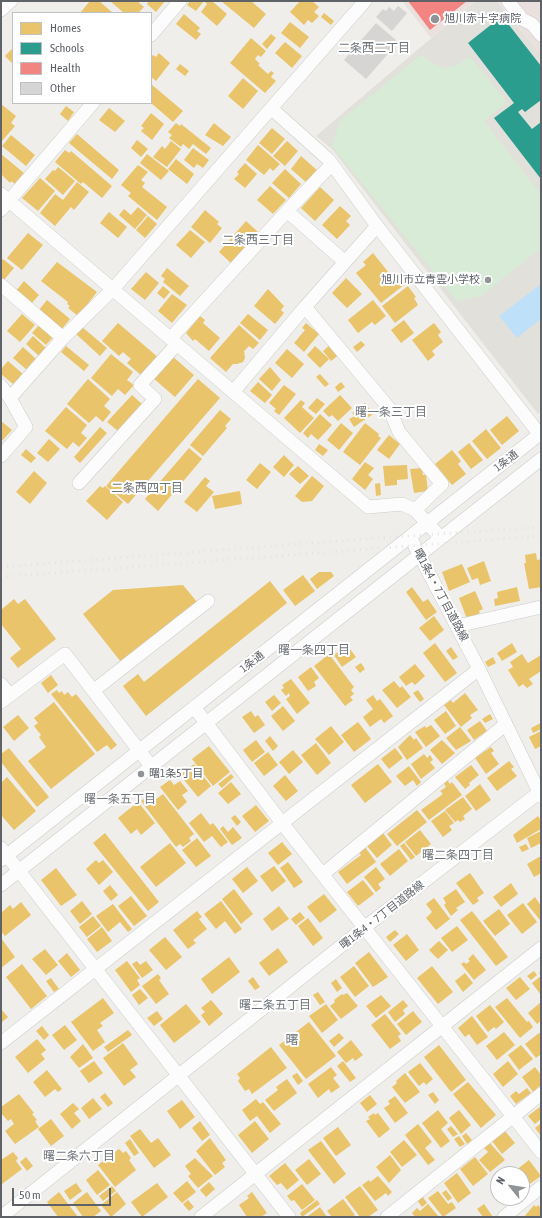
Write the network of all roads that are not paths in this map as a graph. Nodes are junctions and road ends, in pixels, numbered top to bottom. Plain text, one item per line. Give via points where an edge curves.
1 (11, 1) edge
2 (180, 1) edge
3 (365, 1) edge
4 (508, 1) edge
5 (1, 10) edge
6 (152, 34) edge
7 (541, 36) edge
8 (92, 104) edge
9 (272, 109) junction
10 (332, 164) junction
11 (4, 202) edge
12 (287, 211) junction
13 (377, 226) junction
14 (345, 262) junction
15 (1, 285) edge
16 (113, 289) junction
17 (305, 307) junction
18 (63, 338) junction
19 (174, 341) junction
20 (1, 386) edge
21 (233, 392) junction
22 (10, 398) junction
23 (540, 435) edge
24 (1, 456) edge
25 (541, 459) edge
26 (79, 483) dead end
27 (415, 510) junction
28 (428, 523) junction
29 (410, 537) junction
30 (441, 538) junction
31 (419, 555) junction
32 (208, 601) dead end
33 (541, 607) edge
34 (457, 626) junction
35 (479, 669) junction
36 (1, 684) edge
37 (93, 691) junction
38 (6, 699) edge
39 (194, 707) junction
40 (207, 723) junction
41 (506, 724) junction
42 (139, 751) junction
43 (151, 766) junction
44 (540, 793) edge
45 (282, 823) junction
46 (3, 855) edge
47 (19, 871) junction
48 (323, 874) junction
49 (1, 885) edge
50 (365, 927) junction
51 (541, 948) edge
52 (95, 970) junction
53 (442, 1027) junction
54 (1, 1043) edge
55 (179, 1077) junction
56 (541, 1094) edge
57 (513, 1117) junction
58 (541, 1152) edge
59 (255, 1174) junction
60 (541, 1187) edge
61 (1, 1217) edge
62 (201, 1217) edge
63 (289, 1217) edge
64 (387, 1217) edge
65 (504, 1217) edge

1 - 5 street
2 - 6 street
3 - 9 street
4 - 7 street via 522,19 532,24
8 - 11 street
9 - 10 street
9 - 16 street
10 - 12 street
10 - 13 street
11 - 16 street
12 - 14 street
12 - 19 street
13 - 14 street
13 - 23 street
14 - 17 street
15 - 18 street
16 - 18 street
16 - 19 street
17 - 21 street
17 - 27 street via 389,408 399,432 442,484
18 - 22 street
19 - 21 street
19 - 26 street via 140,385 155,399
20 - 22 street
21 - 27 street via 368,507 402,504
22 - 24 street via 26,427
23 - 28 street, 1条通
25 - 30 street, 1条通
27 - 28 street
28 - 29 street, 1条通
28 - 30 street
29 - 31 street, 曙1条4・7丁目道路線
29 - 39 street, 1条通
30 - 31 street, 1条通
31 - 34 street, 曙1条4・7丁目道路線
31 - 40 street, 1条通
32 - 37 street
33 - 34 street
34 - 35 street, 曙1条4・7丁目道路線
35 - 41 street, 曙1条4・7丁目道路線
35 - 45 street
36 - 38 street
37 - 38 street via 65,654
37 - 42 street
39 - 40 street
39 - 42 street, 1条通
40 - 43 street, 1条通
40 - 45 street
41 - 44 street, 曙1条4・7丁目道路線
41 - 48 street
42 - 43 street
42 - 46 street, 1条通
43 - 47 street, 1条通
44 - 50 street, 曙1条4・7丁目道路線
45 - 48 street
45 - 52 street
46 - 47 street
47 - 49 street, 1条通
47 - 52 street
48 - 50 street
50 - 53 street
50 - 55 street, 曙1条4・7丁目道路線
51 - 53 street
52 - 54 street
52 - 55 street
53 - 57 street
53 - 59 street
55 - 59 street
55 - 61 street, 曙1条4・7丁目道路線
56 - 57 street
57 - 58 street
57 - 64 street
59 - 62 street
59 - 63 street
60 - 65 street

